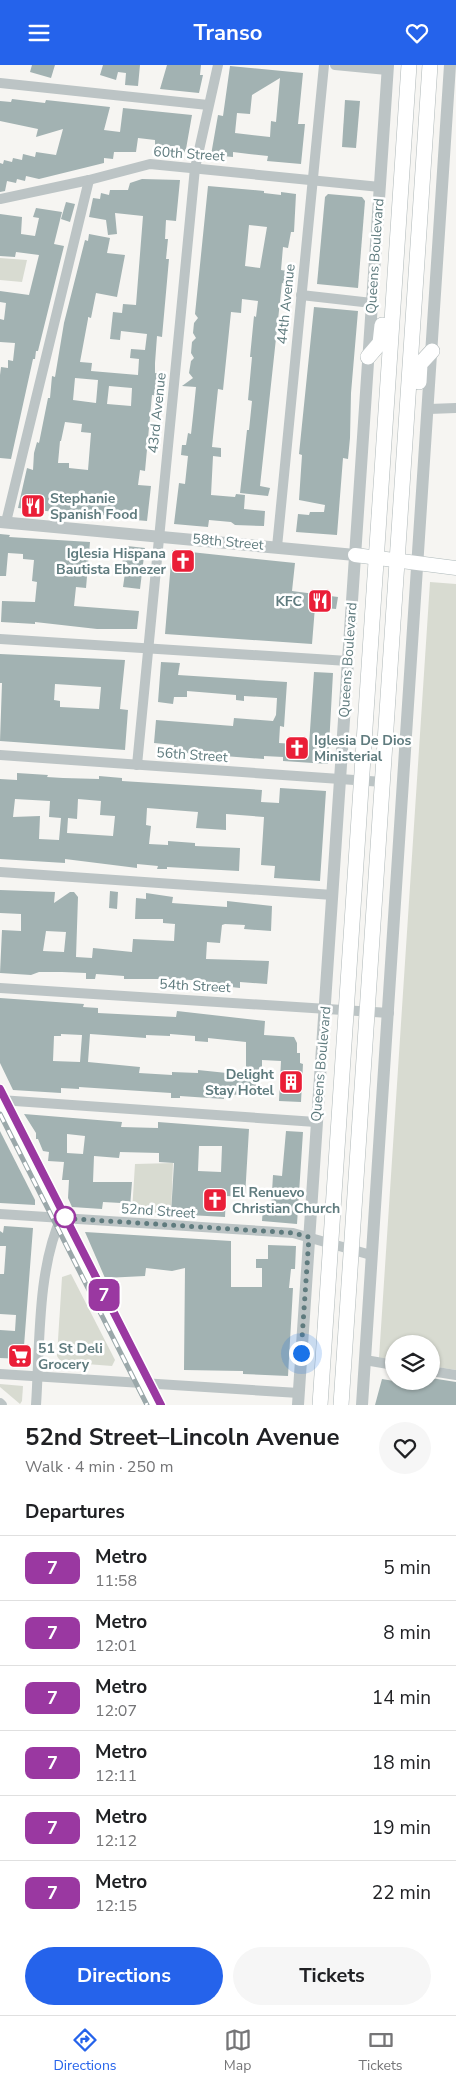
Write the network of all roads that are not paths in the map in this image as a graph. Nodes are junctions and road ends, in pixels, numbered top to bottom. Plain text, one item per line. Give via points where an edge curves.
1 (218, 65) edge
2 (324, 65) edge
3 (335, 65) edge
4 (408, 65) edge
5 (430, 65) edge
6 (450, 65) edge
7 (392, 67) edge
8 (0, 83) edge
9 (407, 87) junction
10 (208, 105) junction
11 (195, 168) junction
12 (313, 179) junction
13 (89, 180) junction
14 (380, 187) junction
15 (0, 199) edge
16 (395, 268) junction
17 (301, 295) junction
18 (372, 303) junction
19 (432, 351) junction
20 (368, 357) junction
21 (456, 408) edge
22 (429, 409) junction
23 (406, 435) junction
24 (3, 522) edge
25 (159, 535) junction
26 (277, 547) junction
27 (355, 555) junction
28 (376, 558) junction
29 (397, 561) junction
30 (418, 563) junction
31 (456, 568) edge
32 (0, 639) edge
33 (149, 648) junction
34 (348, 661) junction
35 (0, 755) edge
36 (137, 765) junction
37 (341, 778) junction
38 (362, 780) junction
39 (383, 781) junction
40 (0, 872) edge
41 (333, 895) junction
42 (0, 988) edge
43 (326, 1008) junction
44 (346, 1009) junction
45 (368, 1011) junction
46 (389, 1013) junction
47 (0, 1100) edge
48 (316, 1122) junction
49 (0, 1214) edge
50 (61, 1218) junction
51 (309, 1237) junction
52 (330, 1243) junction
53 (351, 1249) junction
54 (371, 1255) junction
55 (365, 1360) junction
56 (385, 1363) edge
57 (440, 1372) edge
58 (0, 1374) edge
59 (456, 1375) edge
60 (38, 1376) junction
61 (141, 1382) junction
62 (298, 1399) edge
63 (36, 1405) edge
64 (153, 1405) edge
65 (320, 1405) edge
66 (342, 1405) edge
67 (362, 1405) edge

1 - 10 street, 43rd Avenue
2 - 12 street, 44th Avenue
3 - 7 street
4 - 9 main road, Queens Boulevard
5 - 23 main road
6 - 19 street
7 - 9 main road
7 - 14 street, Queens Boulevard
8 - 10 street
9 - 16 main road, Queens Boulevard
10 - 11 street, 43rd Avenue
11 - 12 street, 60th Street
11 - 13 street, 60th Street via 150,164
11 - 25 street, 43rd Avenue
12 - 14 street, 60th Street
12 - 17 street, 44th Avenue
13 - 15 street, 60th Street
13 - 24 street
14 - 18 street, Queens Boulevard
16 - 20 main road via 384,306 380,343
16 - 28 main road, Queens Boulevard
17 - 18 street
17 - 26 street, 44th Avenue
18 - 20 street, Queens Boulevard
19 - 22 street
19 - 23 main road via 420,364 418,399
20 - 27 street, Queens Boulevard
21 - 22 street
22 - 30 street
23 - 29 main road
24 - 25 street, 58th Street
25 - 26 street, 58th Street
25 - 33 street, 43rd Avenue
26 - 27 street, 58th Street
27 - 28 main road, 58th Street
27 - 34 street, Queens Boulevard
28 - 29 main road, 58th Street
28 - 38 main road, Queens Boulevard
29 - 30 main road, 58th Street
29 - 39 main road
30 - 31 main road, 58th Street
30 - 46 street
32 - 33 street
33 - 34 street
33 - 36 street, 43rd Avenue
34 - 37 street, Queens Boulevard
35 - 36 street, 56th Street
36 - 37 street, 56th Street
37 - 38 street, 56th Street
37 - 41 street, Queens Boulevard
38 - 39 street, 56th Street
38 - 44 main road, Queens Boulevard
39 - 45 main road
40 - 41 street
41 - 43 street, Queens Boulevard
42 - 43 street, 54th Street
43 - 44 street, 54th Street
43 - 48 street, Queens Boulevard
44 - 45 street, 54th Street
44 - 52 main road, Queens Boulevard
45 - 46 street, 54th Street
45 - 53 main road
46 - 54 street
47 - 48 street
47 - 50 main road
48 - 51 street, Queens Boulevard
49 - 50 street, 52nd Street
50 - 51 street, 52nd Street via 294,1233
50 - 60 street via 46,1264
50 - 61 main road
51 - 52 street, 52nd Street
51 - 62 street, Queens Boulevard
52 - 53 street, 52nd Street
52 - 65 main road, Queens Boulevard
53 - 54 street, 52nd Street
53 - 66 main road
54 - 55 street
55 - 56 street
55 - 67 street
57 - 59 street
58 - 60 street
60 - 61 street
60 - 63 street
61 - 62 street
61 - 64 main road

